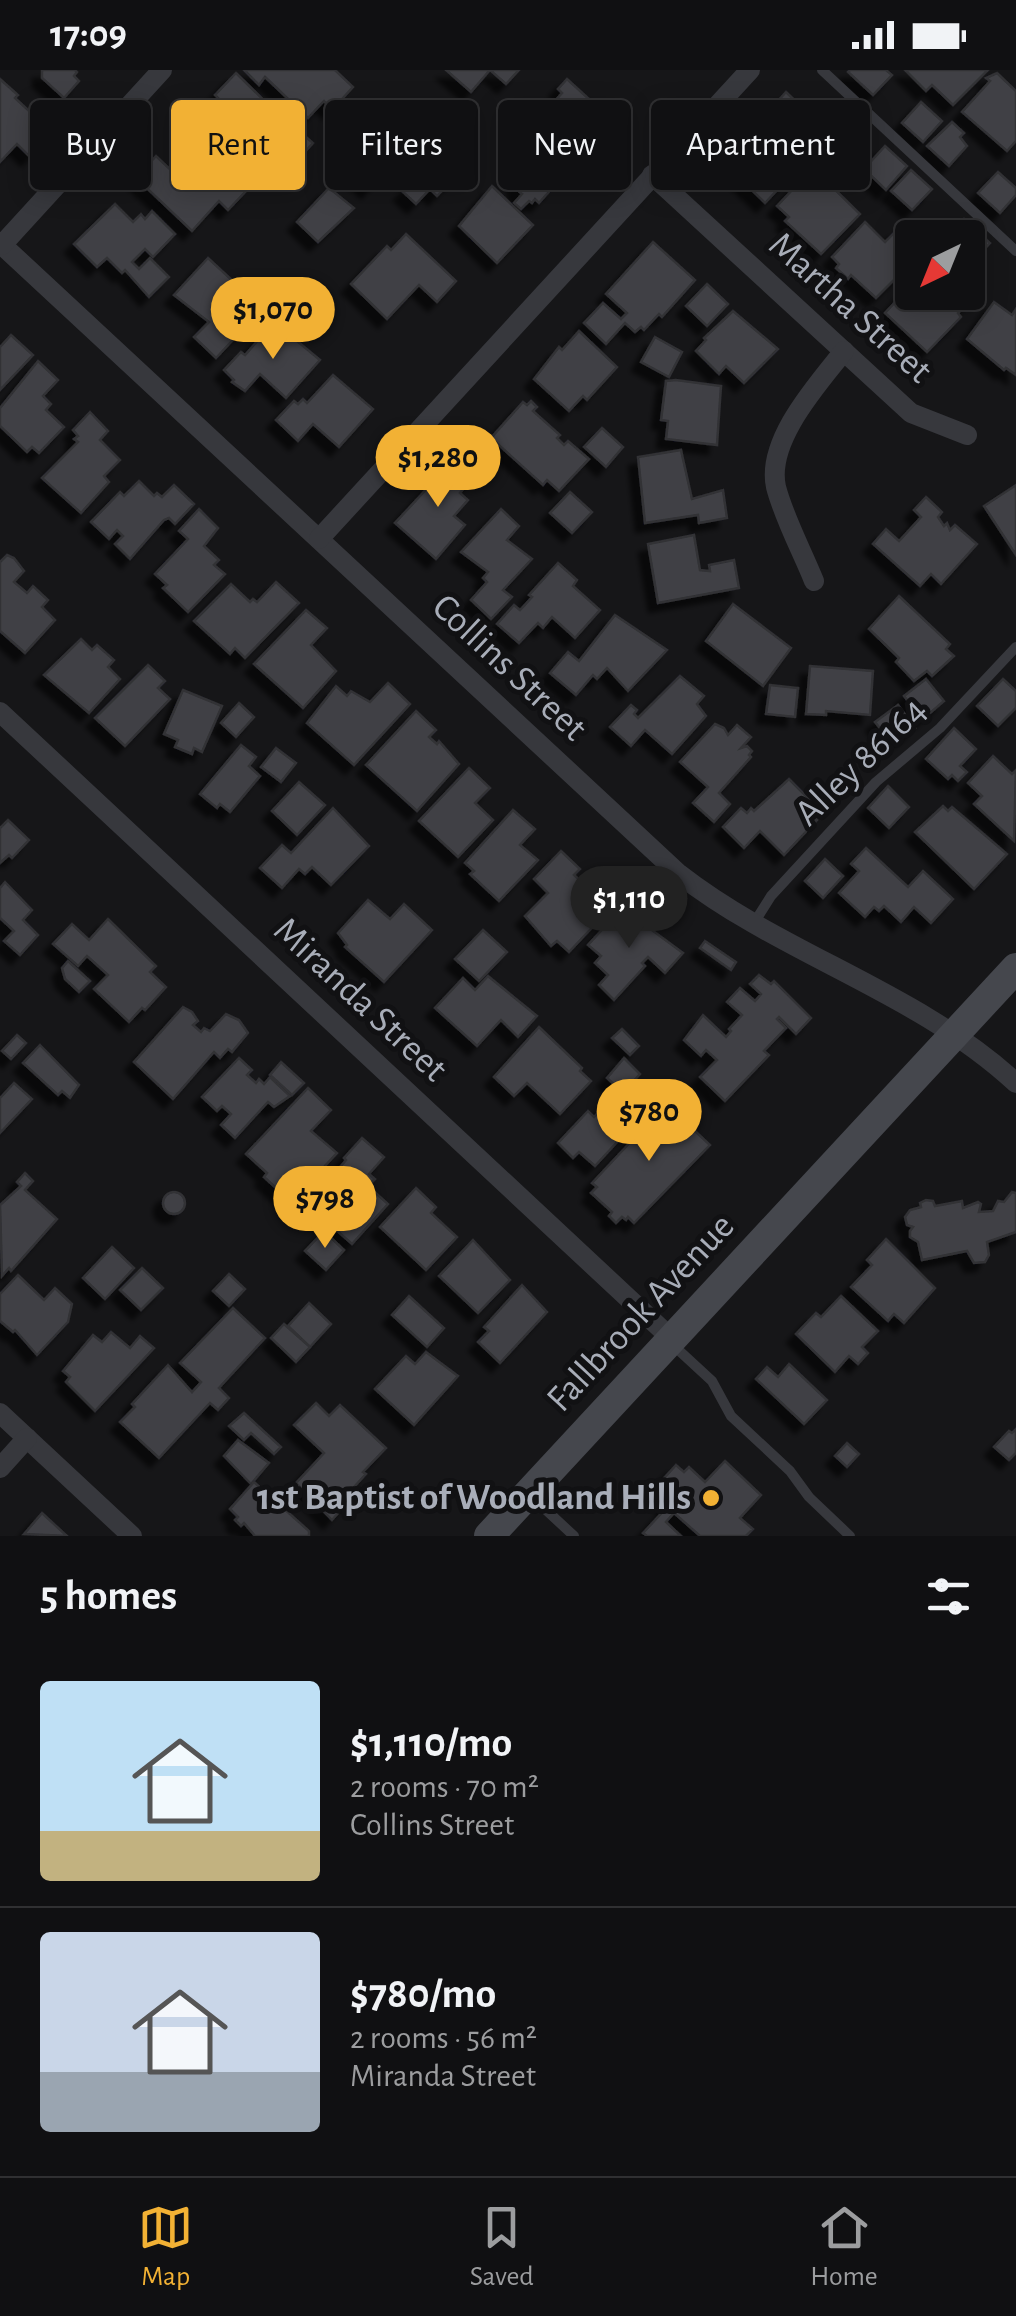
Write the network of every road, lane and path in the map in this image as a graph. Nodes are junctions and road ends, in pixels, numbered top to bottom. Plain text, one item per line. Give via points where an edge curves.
1 (162, 70) edge
2 (750, 70) edge
3 (822, 70) edge
4 (722, 100) edge
5 (651, 176) edge
6 (668, 190) edge
7 (1, 244) edge
8 (1016, 251) edge
9 (844, 352) junction
10 (967, 435) dead end
11 (319, 539) junction
12 (814, 581) dead end
13 (1016, 647) edge
14 (0, 712) edge
15 (754, 923) junction
16 (1016, 968) edge
17 (953, 1036) junction
18 (1016, 1083) edge
19 (670, 1340) junction
20 (0, 1414) edge
21 (27, 1438) junction
22 (0, 1468) edge
23 (528, 1493) junction
24 (132, 1536) edge
25 (488, 1536) edge
26 (574, 1536) edge
27 (850, 1536) edge

1 - 7 street
2 - 4 street
3 - 8 lane
5 - 11 street
6 - 9 street, Martha Street
7 - 11 street, Collins Street
9 - 10 street, Martha Street via 912,414
9 - 12 street via 782,437 775,484
11 - 15 street, Collins Street via 679,874
13 - 15 lane, Alley 86164 via 940,728 876,782
14 - 19 street, Miranda Street
15 - 17 street, Collins Street
16 - 17 main road, Fallbrook Avenue
17 - 18 street, Collins Street
17 - 19 main road, Fallbrook Avenue
19 - 23 main road, Fallbrook Avenue
19 - 27 lane via 712,1381 732,1416
20 - 21 street
21 - 22 street
21 - 24 street
23 - 25 main road, Fallbrook Avenue
23 - 26 lane

